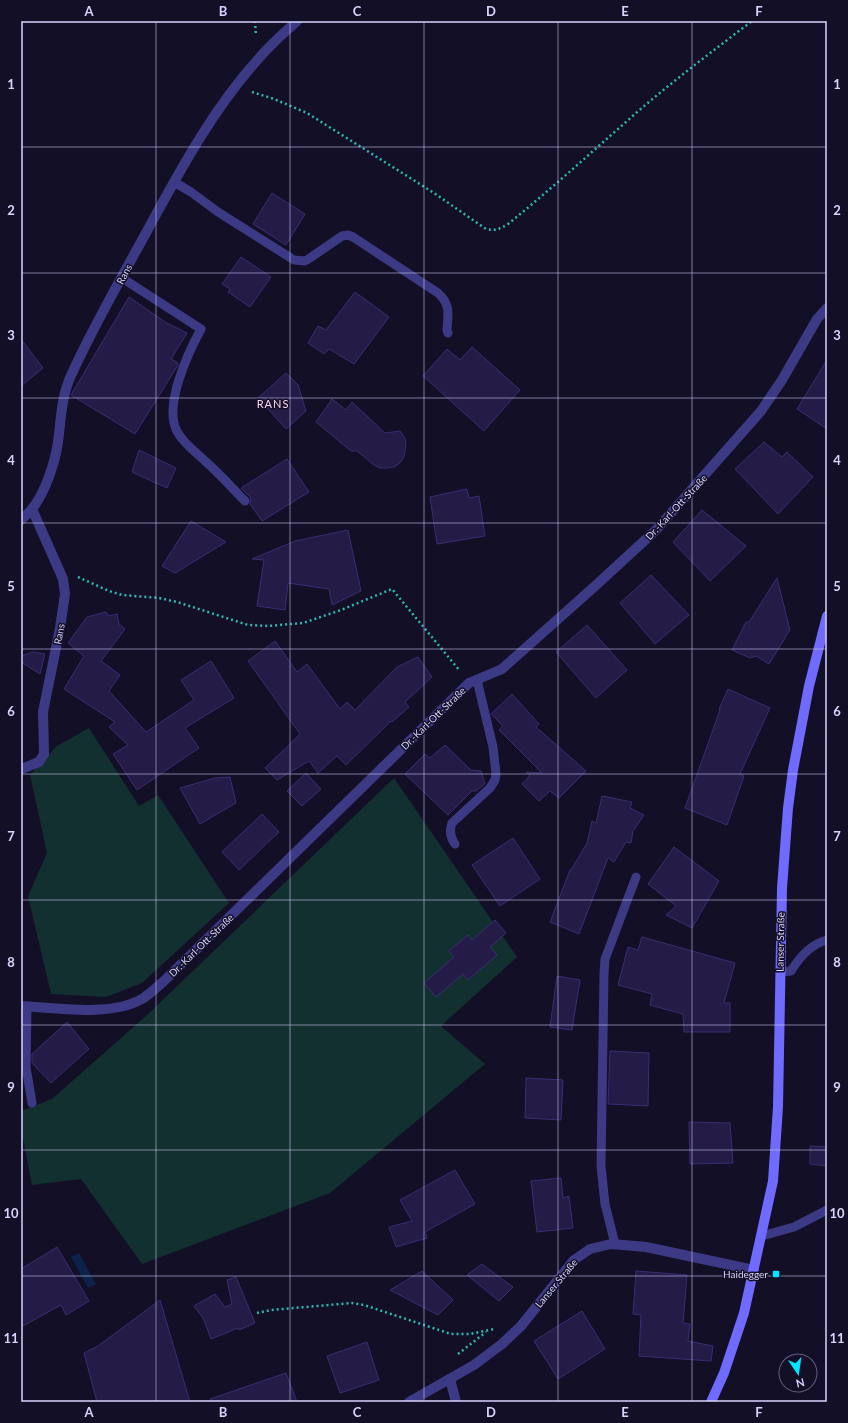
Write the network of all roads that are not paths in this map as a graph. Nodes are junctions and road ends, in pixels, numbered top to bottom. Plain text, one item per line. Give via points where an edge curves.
1 (297, 21) edge
2 (174, 182) junction
3 (122, 278) junction
4 (827, 308) edge
5 (448, 332) dead end
6 (245, 501) dead end
7 (32, 509) junction
8 (21, 520) edge
9 (827, 619) edge
10 (473, 681) junction
11 (21, 769) edge
12 (455, 844) dead end
13 (636, 877) dead end
14 (827, 940) edge
15 (780, 972) junction
16 (24, 1006) edge
17 (32, 1103) dead end
18 (827, 1210) edge
19 (762, 1236) junction
20 (615, 1244) junction
21 (754, 1270) junction
22 (450, 1379) junction
23 (409, 1402) edge
24 (456, 1402) edge
25 (712, 1402) edge

1 - 2 street, Rans via 259,57 237,84 195,145
2 - 3 street, Rans
2 - 5 lane via 294,260 305,261 342,236 353,237 443,297 448,308
3 - 6 lane via 201,329 187,357 178,385 173,415 174,426 184,441
3 - 7 street, Rans via 68,382 51,469
4 - 10 street, Dr.-Karl-Ott-Straße via 817,319 761,411 656,530 507,665
7 - 8 street, Rans
7 - 11 street, Rans via 58,565 65,594 43,712 44,754 39,762
9 - 15 main road, Lanser Straße via 810,686 788,808 782,888
10 - 12 lane via 493,747 496,774 490,788 452,823 450,834
10 - 16 street, Dr.-Karl-Ott-Straße via 170,976 142,998 122,1006 97,1010
13 - 20 lane via 605,959 604,974 601,1166 605,1204
14 - 15 lane via 807,951 791,971
15 - 19 main road, Lanser Straße via 776,1147 773,1181
16 - 17 lane via 26,1067
18 - 19 lane via 794,1227
19 - 21 main road, Lanser Straße
20 - 21 street, Lanser Straße via 646,1247
20 - 22 street, Lanser Straße via 590,1249 574,1260 521,1326 474,1365
21 - 25 main road, Lanser Straße via 744,1313
22 - 23 street, Lanser Straße
22 - 24 street

